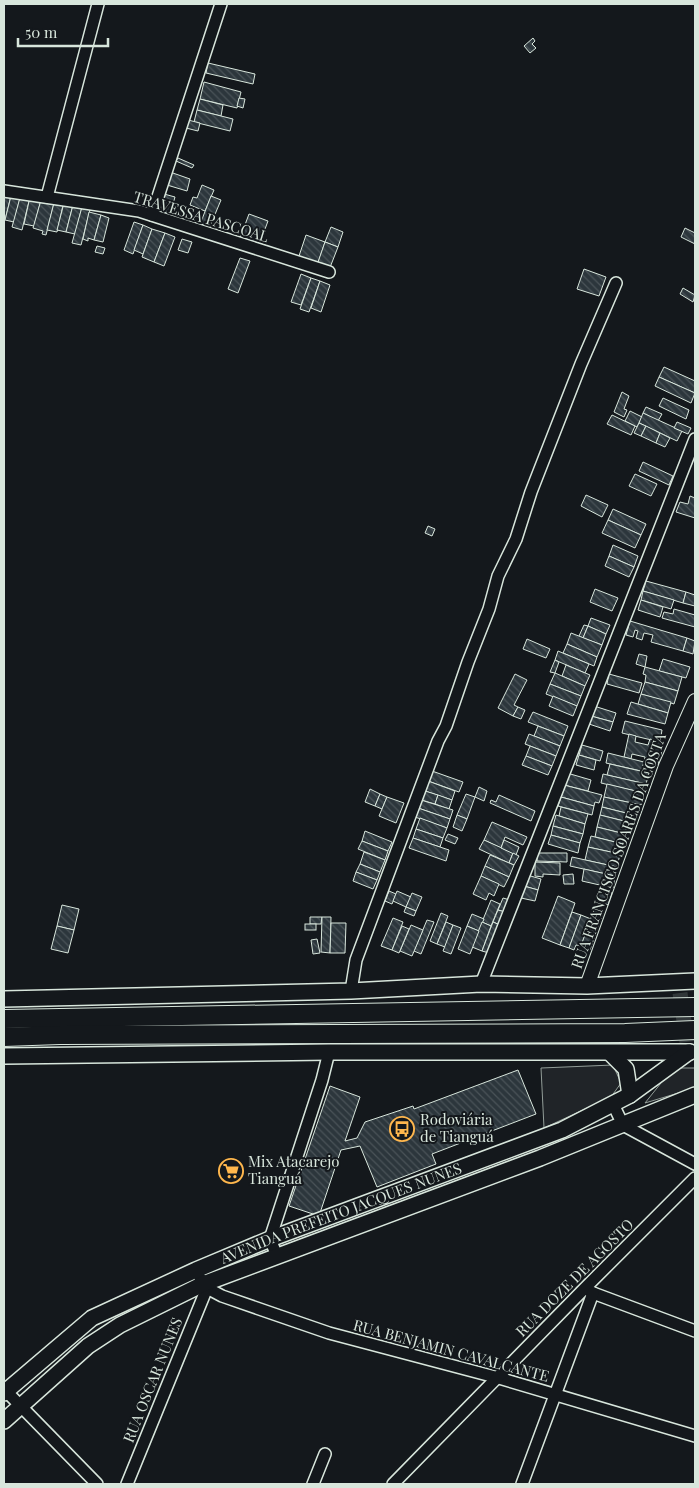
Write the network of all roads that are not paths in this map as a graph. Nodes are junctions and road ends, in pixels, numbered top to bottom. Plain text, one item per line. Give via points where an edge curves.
1 (98, 4) edge
2 (221, 4) edge
3 (4, 191) edge
4 (48, 197) junction
5 (152, 215) junction
6 (329, 272) dead end
7 (616, 283) dead end
8 (695, 439) edge
9 (695, 701) edge
10 (695, 980) edge
11 (481, 984) junction
12 (587, 986) junction
13 (351, 991) junction
14 (4, 999) edge
15 (695, 1007) edge
16 (4, 1019) edge
17 (4, 1037) edge
18 (692, 1047) edge
19 (329, 1052) junction
20 (610, 1053) junction
21 (4, 1056) edge
22 (630, 1095) junction
23 (695, 1095) edge
24 (613, 1104) junction
25 (623, 1125) junction
26 (562, 1130) junction
27 (569, 1147) junction
28 (502, 1152) junction
29 (695, 1164) edge
30 (509, 1170) junction
31 (446, 1173) junction
32 (694, 1182) edge
33 (453, 1191) junction
34 (388, 1195) junction
35 (394, 1212) junction
36 (327, 1218) junction
37 (334, 1235) junction
38 (270, 1238) junction
39 (277, 1256) junction
40 (196, 1270) junction
41 (205, 1286) junction
42 (589, 1290) junction
43 (695, 1331) edge
44 (499, 1378) junction
45 (5, 1392) edge
46 (555, 1394) junction
47 (20, 1406) junction
48 (4, 1420) edge
49 (695, 1433) edge
50 (326, 1454) dead end
51 (98, 1484) edge
52 (127, 1484) edge
53 (313, 1484) edge
54 (393, 1484) edge
55 (522, 1484) edge

1 - 4 street
2 - 5 street
3 - 4 street, TRAVESSA PASCOAL
4 - 5 street, TRAVESSA PASCOAL
5 - 6 street, TRAVESSA PASCOAL
7 - 13 street via 531,492 516,539 498,576 446,726 356,960
8 - 11 street
9 - 12 street, RUA FRANCISCO SOARES DA COSTA via 666,766
10 - 12 main road via 680,987
11 - 12 main road
11 - 13 main road
13 - 14 main road
15 - 16 highway
17 - 18 highway via 625,1032
18 - 20 main road
18 - 22 main road, AVENIDA PREFEITO JACQUES NUNES
19 - 20 main road
19 - 21 main road
19 - 38 street
20 - 22 main road via 626,1069
22 - 24 main road, AVENIDA PREFEITO JACQUES NUNES
23 - 25 main road, AVENIDA PREFEITO JACQUES NUNES
24 - 25 street
24 - 26 main road, AVENIDA PREFEITO JACQUES NUNES
25 - 27 main road, AVENIDA PREFEITO JACQUES NUNES
25 - 29 street
26 - 27 main road
26 - 28 main road, AVENIDA PREFEITO JACQUES NUNES
27 - 30 main road, AVENIDA PREFEITO JACQUES NUNES
28 - 30 main road
28 - 31 main road, AVENIDA PREFEITO JACQUES NUNES
30 - 33 main road, AVENIDA PREFEITO JACQUES NUNES
31 - 33 main road
31 - 34 main road, AVENIDA PREFEITO JACQUES NUNES
32 - 42 street, RUA DOZE DE AGOSTO
33 - 35 main road, AVENIDA PREFEITO JACQUES NUNES
34 - 35 main road
34 - 36 main road, AVENIDA PREFEITO JACQUES NUNES
35 - 37 main road, AVENIDA PREFEITO JACQUES NUNES
36 - 37 main road
36 - 38 main road, AVENIDA PREFEITO JACQUES NUNES
37 - 39 main road, AVENIDA PREFEITO JACQUES NUNES
38 - 39 street
38 - 40 main road, AVENIDA PREFEITO JACQUES NUNES
39 - 41 main road, AVENIDA PREFEITO JACQUES NUNES
40 - 41 street
40 - 45 main road, AVENIDA PREFEITO JACQUES NUNES via 92,1318
41 - 44 street, RUA BENJAMIN CAVALCANTE via 222,1296 329,1333
41 - 47 main road, AVENIDA PREFEITO JACQUES NUNES via 120,1325 88,1346
41 - 52 street, RUA OSCAR NUNES
42 - 43 street
42 - 44 street, RUA DOZE DE AGOSTO
42 - 46 street
44 - 46 street, RUA BENJAMIN CAVALCANTE
44 - 54 street, RUA DOZE DE AGOSTO
45 - 47 street
46 - 49 street, RUA BENJAMIN CAVALCANTE
46 - 55 street
47 - 48 main road, AVENIDA PREFEITO JACQUES NUNES
47 - 51 street
50 - 53 street

